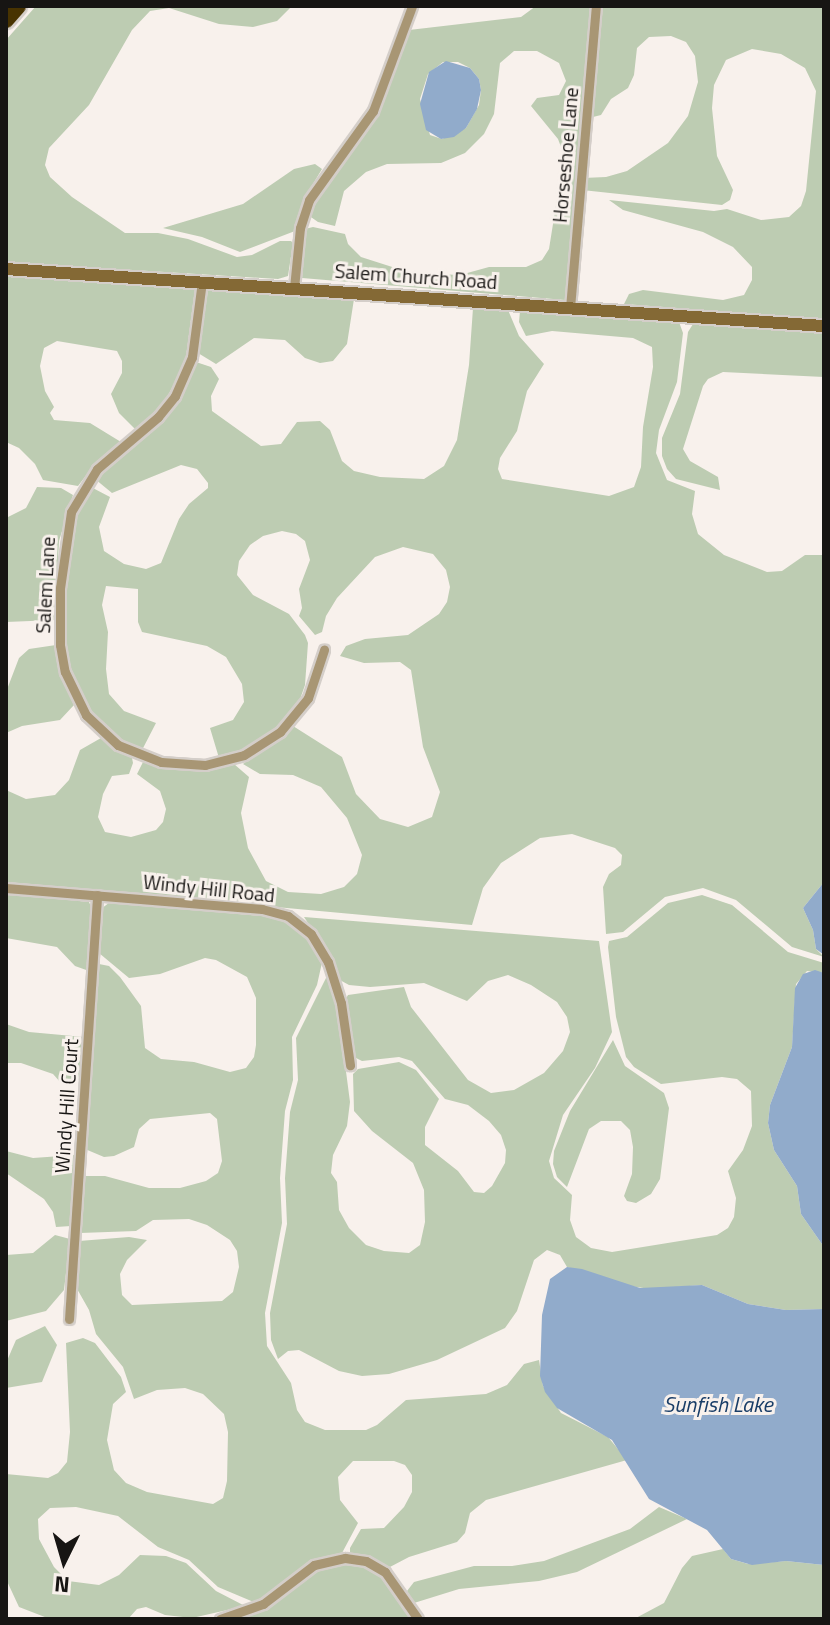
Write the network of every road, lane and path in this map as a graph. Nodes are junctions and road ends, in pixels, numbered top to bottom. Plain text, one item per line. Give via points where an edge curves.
1 (18, 6) edge
2 (412, 6) edge
3 (596, 6) edge
4 (6, 20) edge
5 (6, 269) edge
6 (202, 281) junction
7 (294, 288) junction
8 (570, 308) junction
9 (824, 326) edge
10 (324, 650) dead end
11 (6, 888) edge
12 (97, 895) junction
13 (350, 1065) dead end
14 (69, 1319) dead end
15 (220, 1619) edge
16 (418, 1619) edge

1 - 4 highway
2 - 7 street via 373,111 309,200 300,228
3 - 8 street, Horseshoe Lane
5 - 6 street, Salem Church Road
6 - 7 street, Salem Church Road
6 - 10 street, Salem Lane via 192,357 175,396 91,476 69,517 60,588 65,672 81,708 118,745 161,762 205,765 244,755 288,724 308,698
7 - 8 street, Salem Church Road
8 - 9 street, Salem Church Road
11 - 12 street, Windy Hill Road
12 - 13 street, Windy Hill Road via 262,909 295,920 321,948 333,973
12 - 14 street, Windy Hill Court
15 - 16 street via 263,1604 314,1565 345,1558 370,1562 385,1572

